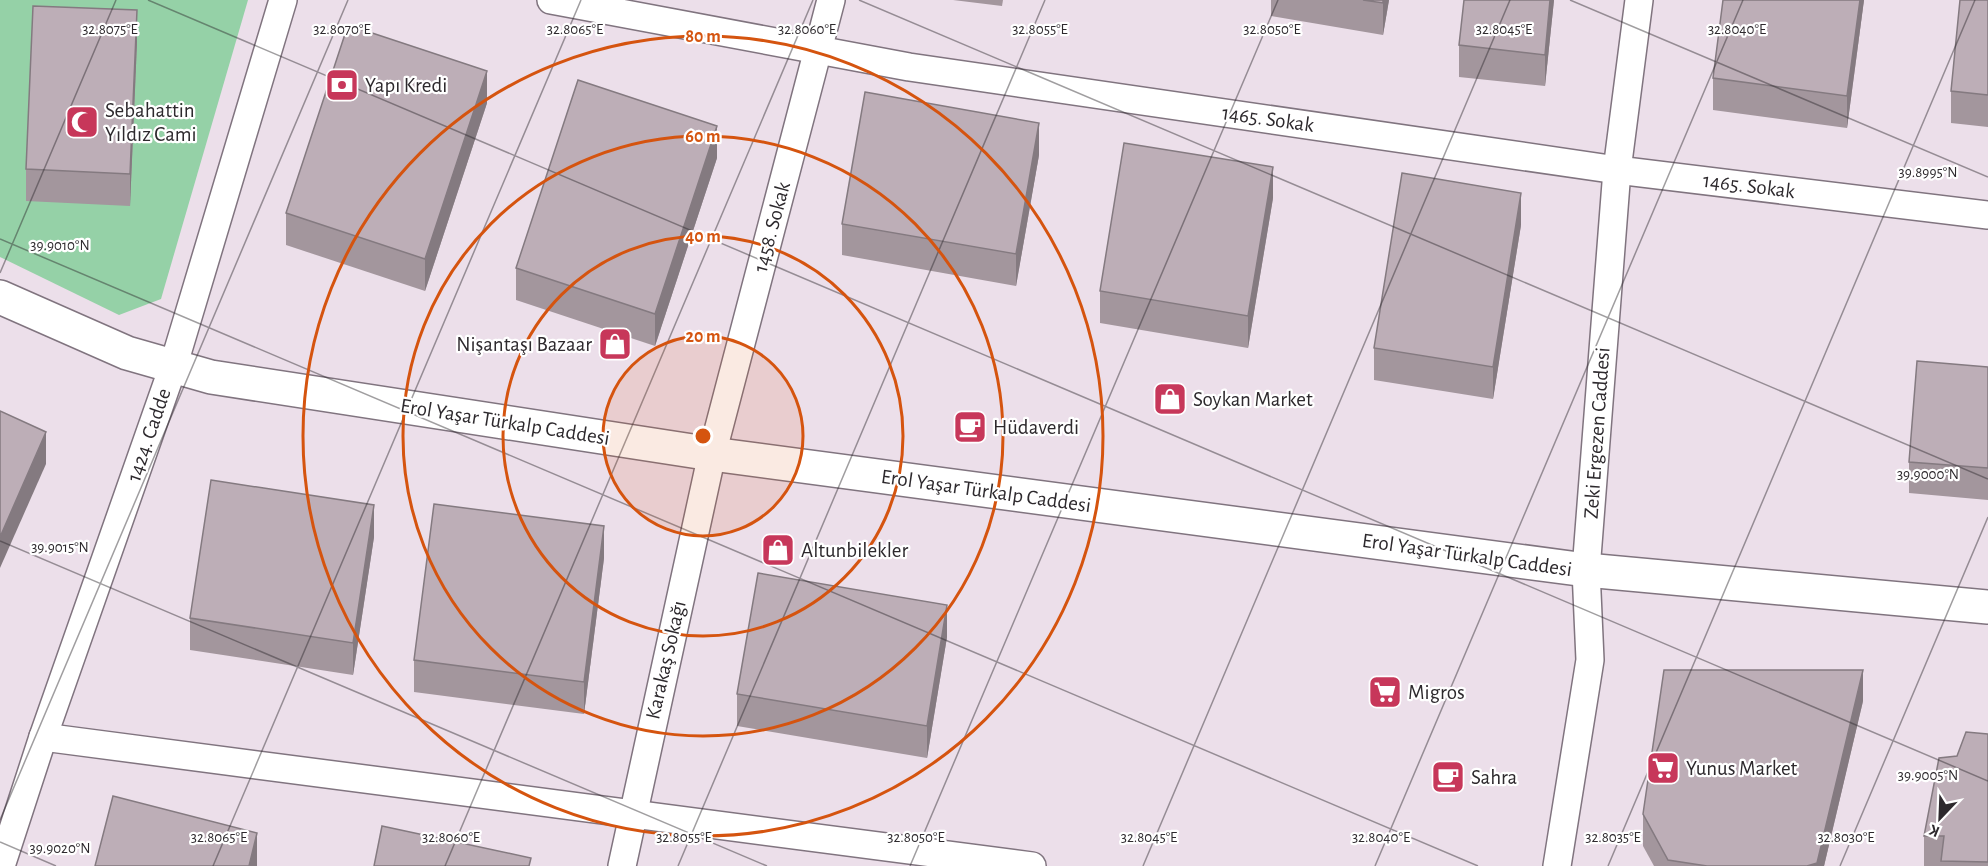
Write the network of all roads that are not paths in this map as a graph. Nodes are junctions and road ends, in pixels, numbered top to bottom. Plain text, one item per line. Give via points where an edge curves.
1 (283, 0) edge
2 (551, 0) edge
3 (831, 0) edge
4 (1640, 0) edge
5 (820, 50) junction
6 (1617, 170) junction
7 (1988, 215) edge
8 (0, 297) edge
9 (174, 367) junction
10 (712, 454) junction
11 (1586, 570) junction
12 (1988, 607) edge
13 (43, 737) junction
14 (632, 814) junction
15 (1, 866) edge
16 (622, 866) edge
17 (1032, 866) edge
18 (1557, 866) edge

1 - 9 street, 1424. Cadde
2 - 5 street, 1465. Sokak
3 - 5 street, 1458. Sokak
4 - 6 street, Zeki Ergezen Caddesi
5 - 6 street, 1465. Sokak via 909,68
5 - 10 street, 1458. Sokak
6 - 7 street, 1465. Sokak
6 - 11 street, Zeki Ergezen Caddesi
8 - 9 street, Erol Yaşar Türkalp Caddesi via 127,353
9 - 10 street, Erol Yaşar Türkalp Caddesi
9 - 13 street, 1424. Cadde
10 - 11 street, Erol Yaşar Türkalp Caddesi
10 - 14 street, Karakaş Sokağı
11 - 12 street, Erol Yaşar Türkalp Caddesi
11 - 18 street, Zeki Ergezen Caddesi via 1590,660
13 - 14 street
13 - 15 street, 1424. Cadde
14 - 16 street, Karakaş Sokağı
14 - 17 street

